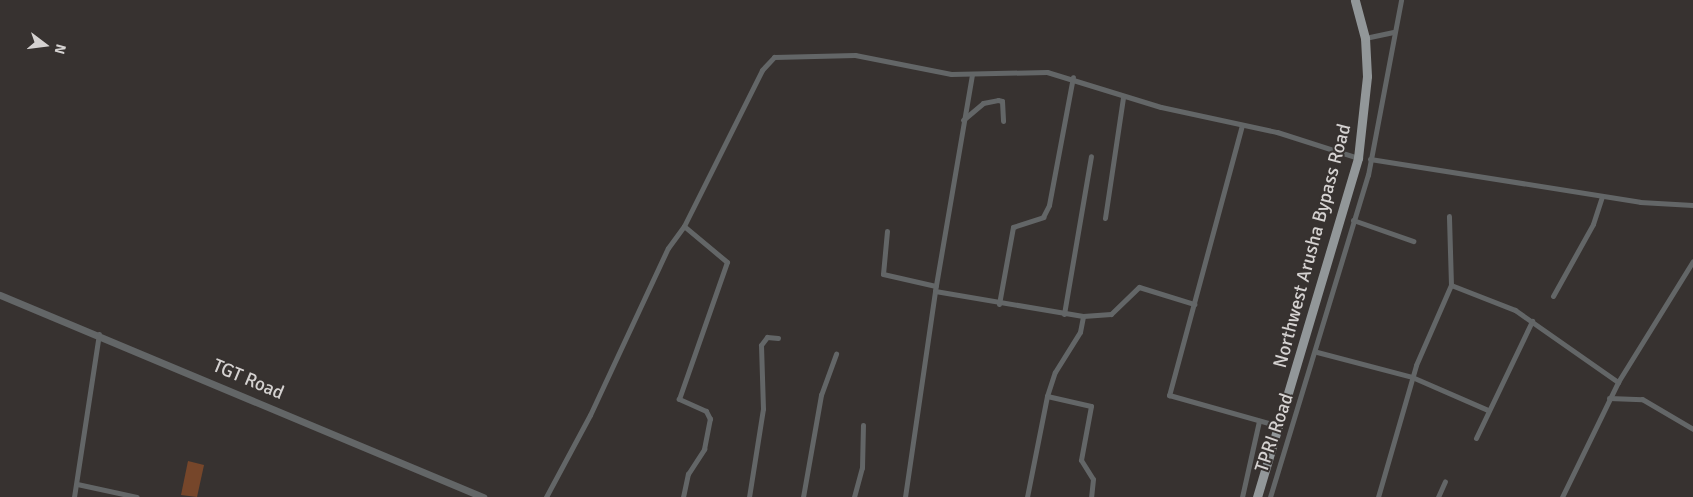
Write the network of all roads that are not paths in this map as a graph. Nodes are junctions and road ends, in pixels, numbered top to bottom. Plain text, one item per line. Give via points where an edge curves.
1 (1354, 0) edge
2 (1401, 0) edge
3 (1393, 32) junction
4 (1365, 38) junction
5 (972, 74) junction
6 (1073, 78) junction
7 (1123, 97) junction
8 (962, 120) junction
9 (1004, 121) dead end
10 (1242, 125) junction
11 (1091, 156) dead end
12 (1358, 158) junction
13 (1370, 159) junction
14 (1602, 196) junction
15 (1693, 205) edge
16 (1449, 216) dead end
17 (1105, 218) dead end
18 (1353, 220) junction
19 (684, 226) junction
20 (887, 231) dead end
21 (1413, 240) dead end
22 (1693, 261) edge
23 (1451, 285) junction
24 (936, 289) junction
25 (0, 295) edge
26 (1553, 296) dead end
27 (999, 304) junction
28 (1194, 304) junction
29 (1064, 314) junction
30 (1083, 316) junction
31 (1532, 321) junction
32 (98, 334) junction
33 (778, 338) dead end
34 (1317, 352) junction
35 (836, 354) dead end
36 (1412, 377) junction
37 (1618, 382) junction
38 (1047, 396) junction
39 (1609, 398) junction
40 (1488, 410) junction
41 (1259, 421) junction
42 (863, 425) dead end
43 (1279, 426) junction
44 (1693, 428) edge
45 (1476, 438) dead end
46 (1445, 481) dead end
47 (77, 484) junction
48 (74, 497) edge
49 (137, 497) edge
50 (483, 497) edge
51 (546, 497) edge
52 (683, 497) edge
53 (749, 497) edge
54 (804, 497) edge
55 (854, 497) edge
56 (904, 497) edge
57 (1027, 497) edge
58 (1091, 497) edge
59 (1242, 497) edge
60 (1257, 497) edge
61 (1270, 497) edge
62 (1378, 497) edge
63 (1438, 497) edge
64 (1562, 497) edge

1 - 4 main road, Northwest Arusha Bypass Road
2 - 3 street, TPRI Road
3 - 4 street
3 - 13 street, TPRI Road
4 - 12 main road, Northwest Arusha Bypass Road via 1367,76
5 - 6 street via 1030,70
5 - 8 street
5 - 19 street via 855,55 768,60
6 - 7 street
6 - 27 street via 1047,212 1013,227
7 - 10 street
7 - 17 street
8 - 9 street via 983,103 998,100 1002,101
8 - 24 street
10 - 12 street
10 - 28 street
11 - 29 street
12 - 43 main road, Northwest Arusha Bypass Road
13 - 14 street
13 - 18 street, TPRI Road
14 - 15 street via 1681,208
14 - 26 street via 1593,224
16 - 23 street
18 - 21 street
18 - 34 street, TPRI Road
19 - 51 street via 668,248 590,415
19 - 52 street via 727,262 679,399 706,411 710,419 704,449 688,474
20 - 24 street via 883,274
22 - 37 street
23 - 31 street via 1502,303
23 - 36 street
24 - 27 street
24 - 56 street
25 - 32 street, TGT Road
27 - 29 street
28 - 30 street via 1139,287 1116,311
28 - 41 street via 1169,395
29 - 30 street
30 - 38 street via 1080,332 1055,372
31 - 37 street
31 - 40 street
32 - 47 street
32 - 50 street, TGT Road
33 - 53 street via 767,337 761,345 763,410
34 - 36 street
34 - 61 street, TPRI Road
35 - 54 street via 821,394
36 - 40 street
36 - 62 street
37 - 39 street
38 - 57 street
38 - 58 street via 1091,406 1081,460 1093,479
39 - 44 street via 1647,401
39 - 64 street
40 - 45 street
41 - 43 street
41 - 59 street
42 - 55 street via 862,468
43 - 60 main road, Northwest Arusha Bypass Road
46 - 63 street
47 - 48 street
47 - 49 street

